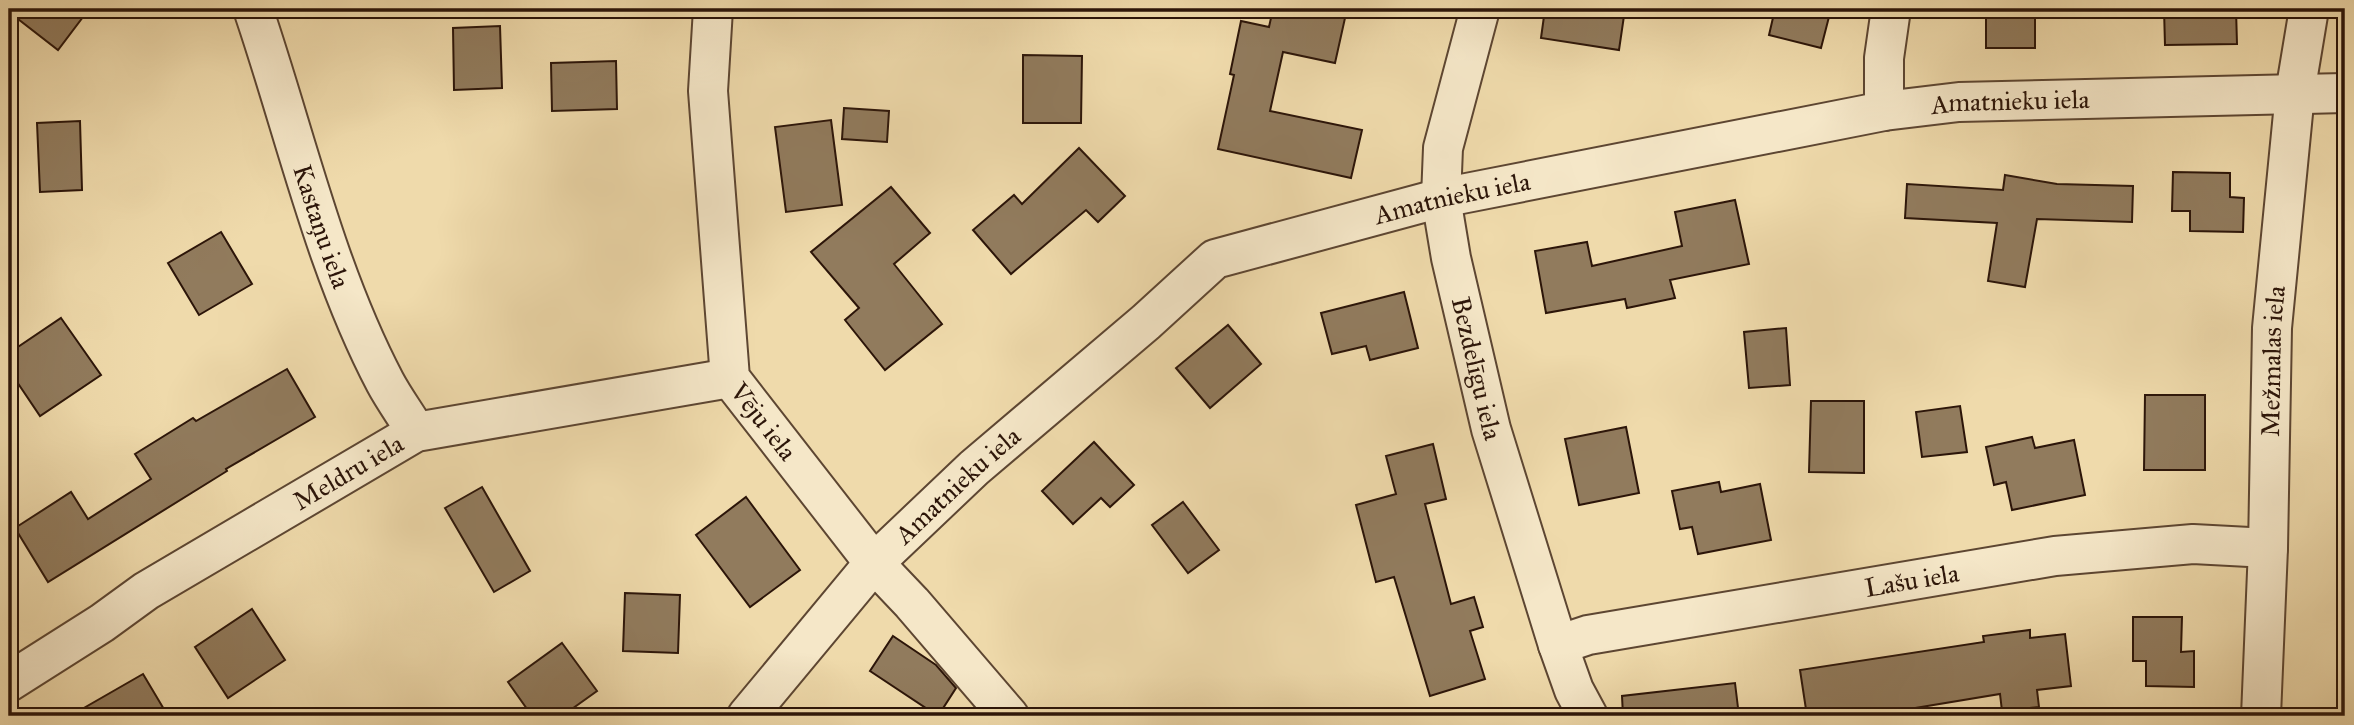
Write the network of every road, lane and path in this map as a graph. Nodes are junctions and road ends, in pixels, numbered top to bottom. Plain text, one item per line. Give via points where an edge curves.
1 (253, 9) edge
2 (713, 9) edge
3 (1480, 9) edge
4 (1891, 9) edge
5 (2309, 9) edge
6 (2295, 93) junction
7 (2345, 93) edge
8 (1884, 111) junction
9 (1441, 198) junction
10 (730, 378) junction
11 (416, 432) junction
12 (2268, 548) junction
13 (874, 563) junction
14 (1558, 645) junction
15 (9, 682) edge
16 (747, 716) edge
17 (1009, 716) edge
18 (1588, 716) edge
19 (2261, 716) edge

1 - 11 street, Kastaņu iela via 333,257 385,382
2 - 10 street, Vēju iela via 708,91
3 - 9 street, Bezdelīgu iela via 1443,148
4 - 8 street via 1884,58
5 - 6 street, Mežmalas iela
6 - 7 street, Amatnieku iela
6 - 8 street, Amatnieku iela via 1959,102
6 - 12 street, Mežmalas iela via 2272,328
8 - 9 street, Amatnieku iela
9 - 13 street, Amatnieku iela via 1215,259 974,468
9 - 14 street, Bezdelīgu iela via 1492,429
10 - 11 street, Meldru iela
10 - 13 street, Vēju iela
11 - 15 street, Meldru iela via 146,591
12 - 14 street, Lašu iela via 2193,544 2055,556 1588,635
12 - 19 street, Mežmalas iela
13 - 16 street, Amatnieku iela
13 - 17 street, Vēju iela
14 - 18 street, Bezdelīgu iela

